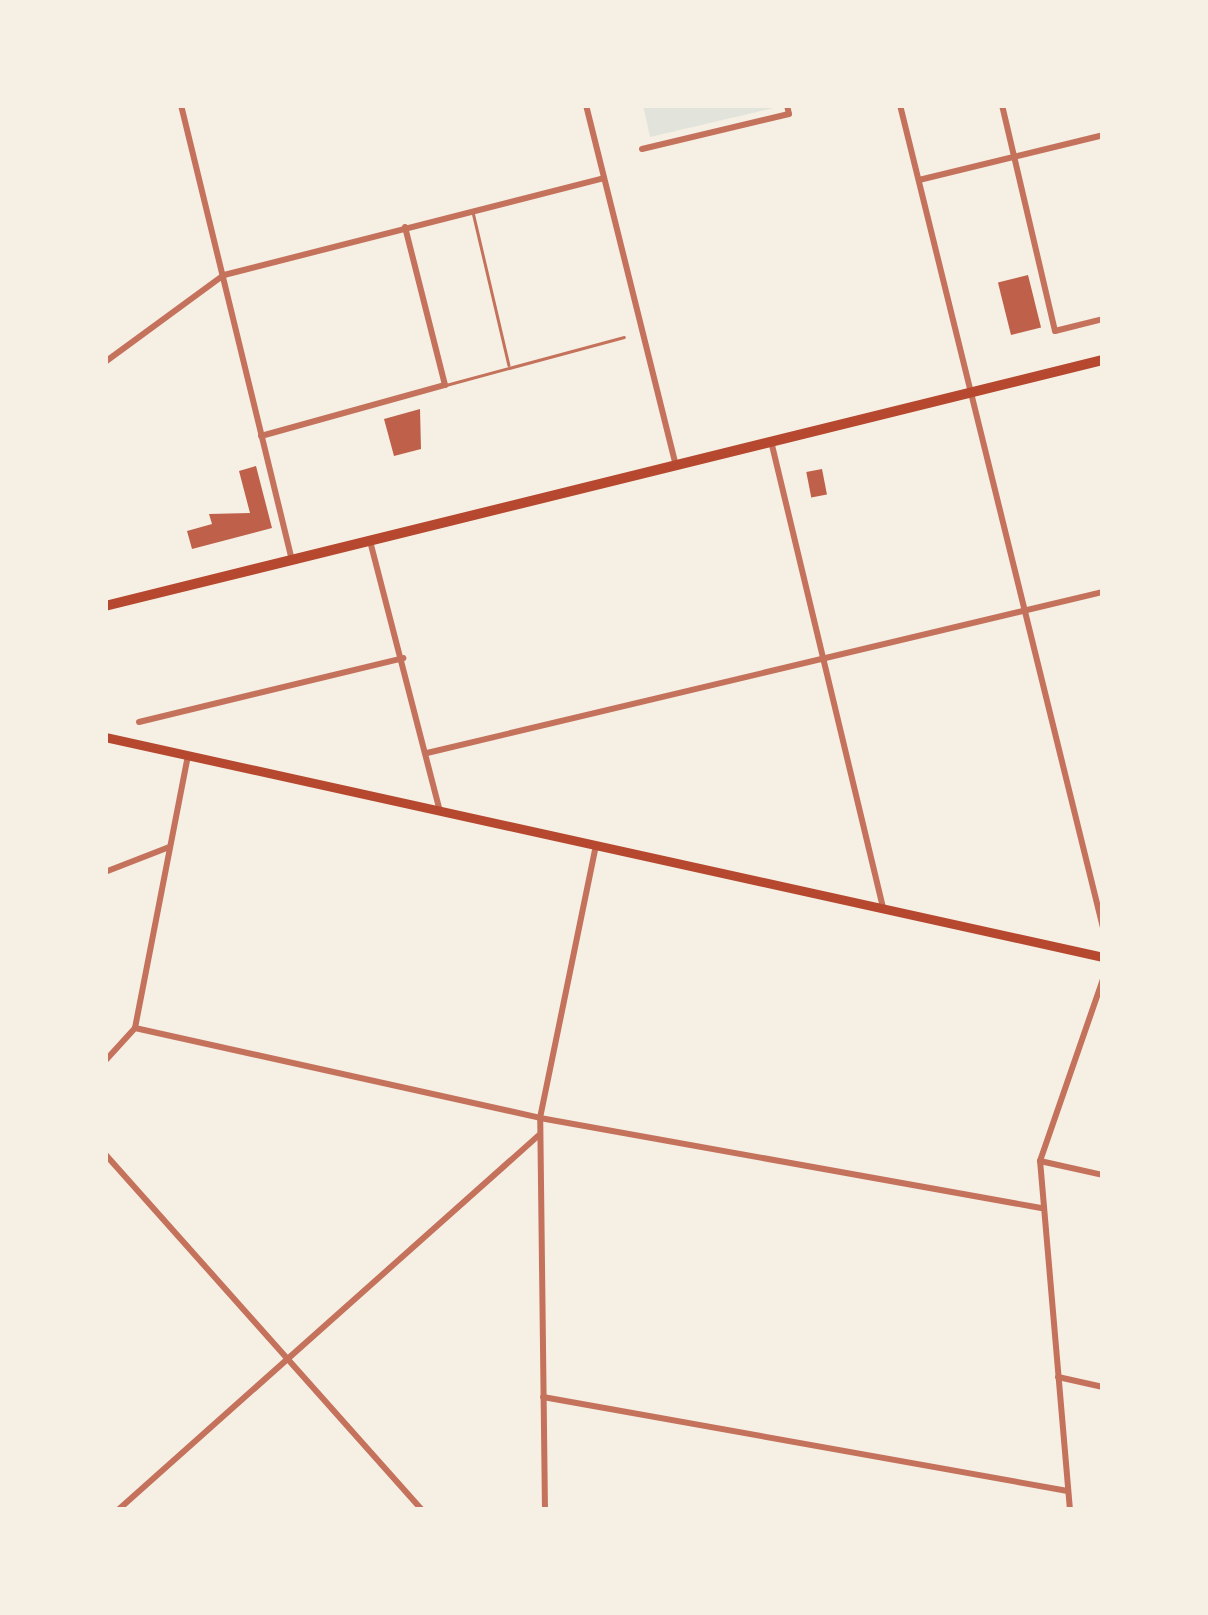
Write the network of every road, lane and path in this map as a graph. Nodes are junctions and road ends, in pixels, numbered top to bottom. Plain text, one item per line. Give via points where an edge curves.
1 (181, 105) edge
2 (586, 105) edge
3 (787, 105) edge
4 (900, 105) edge
5 (1002, 105) edge
6 (1103, 135) edge
7 (642, 149) dead end
8 (1012, 159) junction
9 (604, 178) junction
10 (918, 180) junction
11 (472, 210) junction
12 (405, 227) junction
13 (224, 275) junction
14 (1103, 319) edge
15 (624, 337) dead end
16 (1103, 360) edge
17 (105, 362) edge
18 (509, 367) junction
19 (445, 386) junction
20 (972, 392) junction
21 (261, 436) junction
22 (770, 442) junction
23 (676, 465) junction
24 (370, 541) junction
25 (292, 560) junction
26 (1103, 592) edge
27 (105, 606) edge
28 (1026, 611) junction
29 (403, 658) junction
30 (824, 658) junction
31 (140, 722) dead end
32 (105, 737) edge
33 (427, 753) junction
34 (188, 755) junction
35 (440, 811) junction
36 (170, 846) junction
37 (596, 846) junction
38 (105, 872) edge
39 (883, 909) junction
40 (1103, 928) edge
41 (1103, 957) edge
42 (1103, 979) edge
43 (135, 1028) junction
44 (105, 1061) edge
45 (540, 1118) junction
46 (539, 1135) junction
47 (105, 1154) edge
48 (1040, 1161) junction
49 (1103, 1175) edge
50 (1041, 1208) junction
51 (285, 1355) junction
52 (1058, 1377) junction
53 (1103, 1387) edge
54 (543, 1397) junction
55 (1068, 1492) junction
56 (118, 1510) edge
57 (422, 1510) edge
58 (545, 1510) edge
59 (1070, 1510) edge

1 - 13 street
2 - 9 street
3 - 7 street via 789,114
4 - 10 street
5 - 8 street
6 - 8 street
8 - 10 street
8 - 14 street via 1055,330
9 - 11 street
9 - 23 street
10 - 20 street
11 - 12 street
11 - 18 lane
12 - 13 street
12 - 19 street
13 - 17 street
13 - 21 street
15 - 18 lane
16 - 20 main road
18 - 19 lane
19 - 21 street
20 - 22 main road
20 - 28 street
21 - 25 street
22 - 23 main road
22 - 30 street
23 - 24 main road
24 - 25 main road
24 - 29 street
25 - 27 main road
26 - 28 street
28 - 30 street
28 - 40 street
29 - 31 street
29 - 33 street
30 - 33 street
30 - 39 street
32 - 34 main road
33 - 35 street
34 - 35 main road
34 - 36 street
35 - 37 main road
36 - 38 street
36 - 43 street
37 - 39 main road
37 - 45 street
39 - 41 main road
42 - 48 street
43 - 44 street
43 - 45 street
45 - 46 street
45 - 50 street
46 - 51 street
46 - 54 street
47 - 51 street
48 - 49 street
48 - 50 street
50 - 52 street
51 - 56 street
51 - 57 street
52 - 53 street
52 - 55 street
54 - 55 street
54 - 58 street
55 - 59 street

